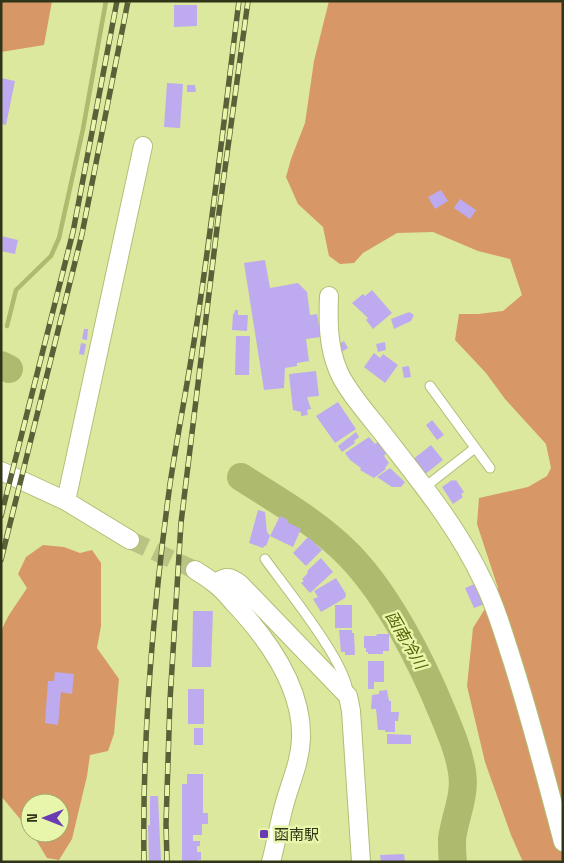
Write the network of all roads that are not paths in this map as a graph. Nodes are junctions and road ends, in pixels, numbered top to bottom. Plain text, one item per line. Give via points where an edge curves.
1 (143, 146) dead end
2 (329, 296) dead end
3 (430, 386) dead end
4 (475, 448) junction
5 (490, 468) dead end
6 (1, 471) edge
7 (425, 487) junction
8 (66, 501) junction
9 (130, 540) tunnel mouth
10 (265, 559) dead end
11 (195, 570) tunnel mouth
12 (216, 584) junction
13 (349, 698) junction
14 (563, 842) edge
15 (271, 862) edge
16 (361, 862) edge

1 - 8 street
2 - 7 street via 328,330 338,372
3 - 4 lane
4 - 5 lane
4 - 7 lane
6 - 8 street
7 - 14 street via 454,528 495,608 529,713
8 - 9 street
10 - 13 lane via 331,653 345,677
11 - 12 street
12 - 13 street via 227,577 240,584
12 - 15 street via 264,639 292,690 299,715 301,739 298,762
13 - 16 street

